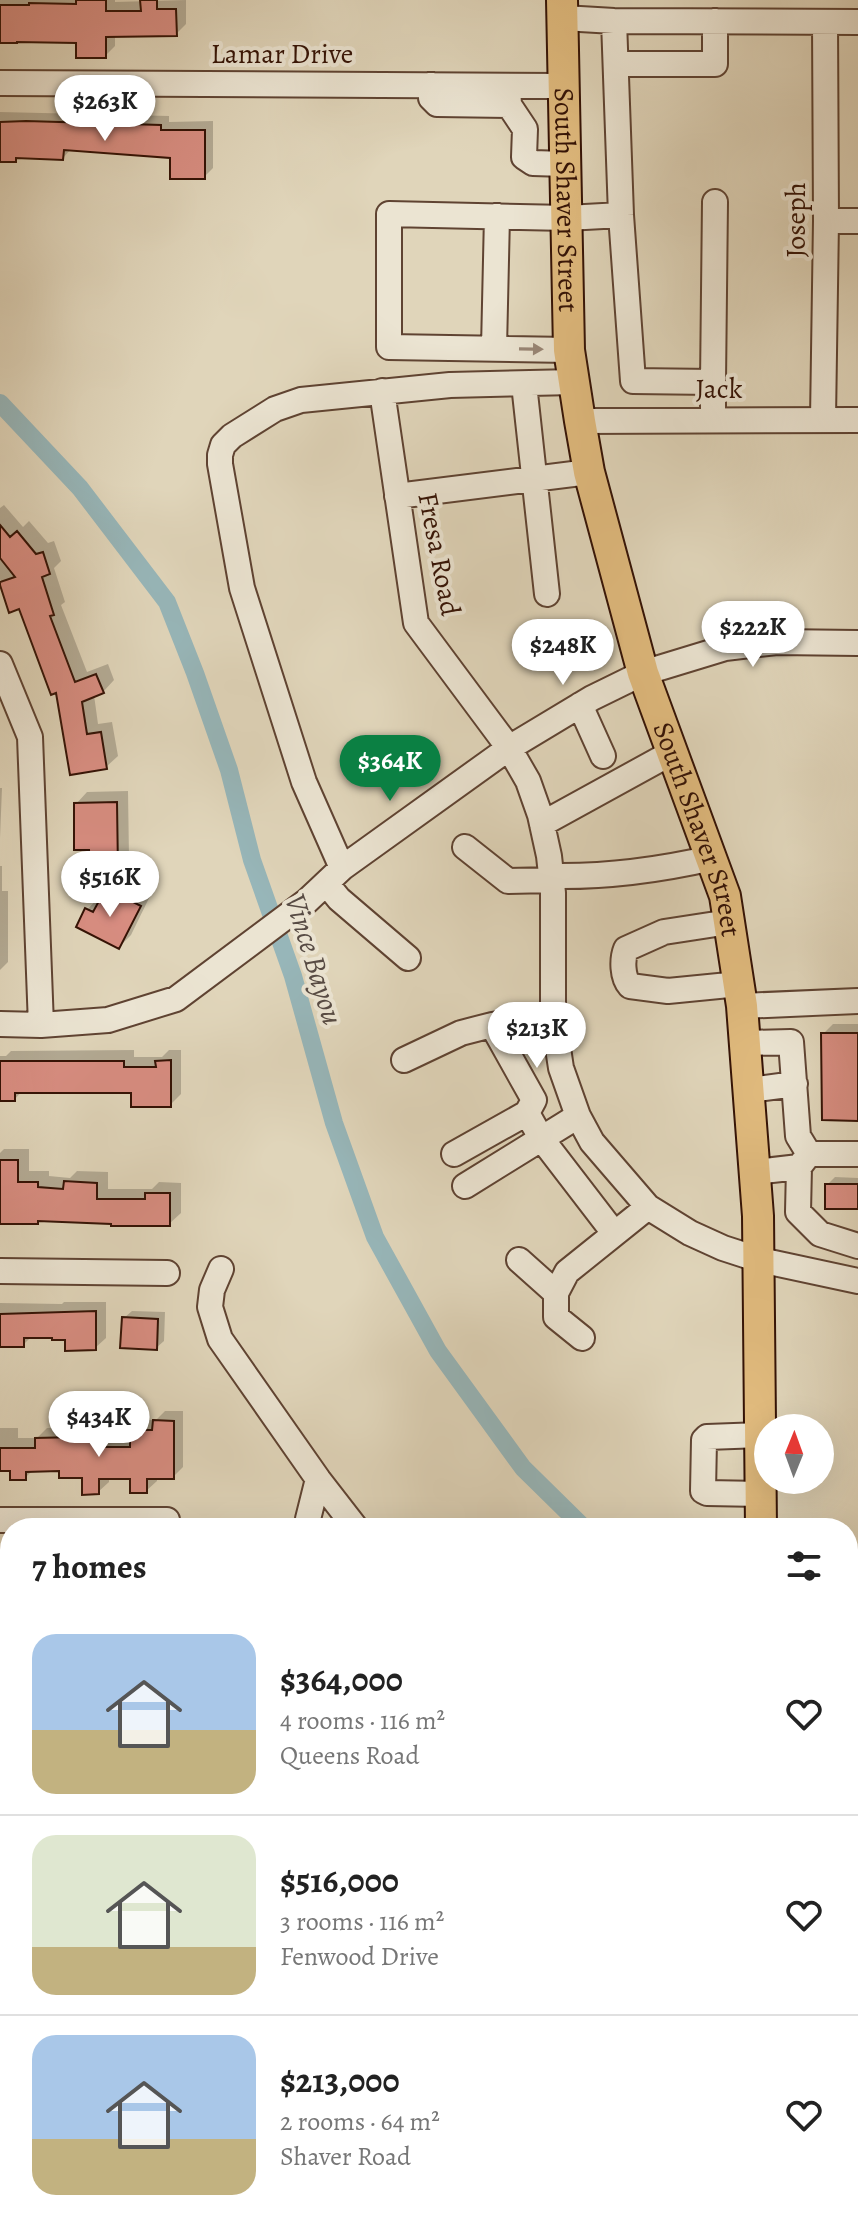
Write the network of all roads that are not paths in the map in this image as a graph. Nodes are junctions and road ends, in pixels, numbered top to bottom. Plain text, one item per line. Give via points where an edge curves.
1 (562, 9) edge
2 (614, 21) junction
3 (715, 21) junction
4 (825, 22) junction
5 (858, 22) edge
6 (616, 64) junction
7 (0, 83) edge
8 (563, 86) junction
9 (508, 96) junction
10 (565, 164) junction
11 (715, 202) dead end
12 (621, 215) junction
13 (497, 216) junction
14 (567, 218) junction
15 (826, 221) junction
16 (858, 221) edge
17 (494, 348) junction
18 (569, 350) junction
19 (633, 381) junction
20 (574, 382) junction
21 (713, 382) junction
22 (524, 384) junction
23 (382, 391) junction
24 (713, 419) junction
25 (823, 419) junction
26 (633, 420) junction
27 (858, 420) edge
28 (580, 421) junction
29 (589, 472) junction
30 (533, 478) junction
31 (397, 496) junction
32 (547, 594) dead end
33 (858, 643) edge
34 (0, 664) edge
35 (643, 673) junction
36 (580, 705) junction
37 (509, 748) junction
38 (673, 752) junction
39 (609, 772) junction
40 (542, 824) junction
41 (465, 847) dead end
42 (712, 858) junction
43 (334, 875) junction
44 (552, 878) junction
45 (729, 922) junction
46 (408, 958) dead end
47 (741, 995) junction
48 (858, 1001) edge
49 (553, 1015) junction
50 (0, 1024) edge
51 (41, 1025) junction
52 (492, 1025) junction
53 (745, 1043) junction
54 (404, 1060) dead end
55 (566, 1081) junction
56 (795, 1084) junction
57 (749, 1090) junction
58 (529, 1103) junction
59 (578, 1116) junction
60 (541, 1138) junction
61 (454, 1154) dead end
62 (858, 1154) edge
63 (804, 1160) junction
64 (755, 1172) junction
65 (465, 1186) dead end
66 (648, 1207) junction
67 (798, 1212) junction
68 (758, 1216) junction
69 (614, 1233) junction
70 (858, 1246) edge
71 (519, 1260) dead end
72 (760, 1260) junction
73 (221, 1269) dead end
74 (0, 1271) edge
75 (167, 1273) dead end
76 (858, 1281) edge
77 (556, 1293) junction
78 (582, 1338) dead end
79 (761, 1414) edge
80 (754, 1435) edge
81 (318, 1479) junction
82 (754, 1494) edge
83 (761, 1494) edge
84 (308, 1518) edge
85 (348, 1518) edge
86 (761, 1518) edge

1 - 2 street
1 - 8 main road, South Shaver Street
2 - 3 street
2 - 6 street
3 - 4 street
3 - 6 street via 715,64
4 - 5 street
4 - 15 street, Joseph
6 - 12 street
7 - 9 street, Lamar Drive via 431,85
8 - 9 street, Lamar Drive
8 - 10 main road, South Shaver Street
9 - 10 street via 525,129 524,157 533,163
10 - 14 main road, South Shaver Street
11 - 21 street
12 - 14 street
12 - 19 street
13 - 14 street
13 - 17 street
13 - 17 street via 389,214 389,347
14 - 18 main road, South Shaver Street
15 - 16 street
15 - 25 street, Joseph
17 -> 18 street
18 - 20 main road, South Shaver Street
19 - 21 street
19 - 26 street
20 - 22 street
20 - 28 main road, South Shaver Street
21 - 24 street
22 - 23 street
22 - 30 street
23 - 31 street, Fresa Road
23 - 43 street via 301,400 275,409 232,436 220,455 242,588
24 - 25 street, Jack
24 - 26 street, Jack
25 - 27 street, Jack
26 - 28 street, Jack
28 - 29 main road, South Shaver Street
29 - 30 street
29 - 35 main road, South Shaver Street
30 - 31 street
30 - 32 street
31 - 37 street, Fresa Road via 416,623
33 - 35 street via 777,642 725,648
34 - 51 street via 30,737
35 - 36 street
35 - 38 main road, South Shaver Street
36 - 37 street
36 - 39 street
37 - 40 street, Fresa Road via 528,781
37 - 43 street
38 - 39 street
38 - 42 main road, South Shaver Street
39 - 40 street
40 - 44 street, Fresa Road
41 - 44 street via 508,881
42 - 44 street via 662,869
42 - 45 main road, South Shaver Street
43 - 46 street via 339,899
43 - 51 street via 176,999 108,1020
44 - 49 street, Fresa Road
45 - 47 main road, South Shaver Street
45 - 47 street via 664,932 626,949 625,980 630,986 668,991
47 - 48 street
47 - 53 main road, South Shaver Street
49 - 52 street
49 - 55 street, Fresa Road
50 - 51 street
52 - 54 street via 461,1033
52 - 58 street
53 - 56 street via 791,1042
53 - 57 main road, South Shaver Street
55 - 58 street
55 - 59 street, Fresa Road
56 - 57 street
56 - 63 street
57 - 64 main road, South Shaver Street
58 - 60 street
58 - 61 street
59 - 60 street
59 - 66 street, Fresa Road via 592,1142
60 - 65 street
60 - 69 street
62 - 63 street
63 - 64 street
63 - 67 street
64 - 68 main road, South Shaver Street
66 - 69 street
66 - 72 street, Fresa Road via 690,1233
67 - 68 street
67 - 70 street via 820,1234
68 - 72 main road, South Shaver Street
69 - 77 street via 567,1272
71 - 77 street
72 - 76 street
72 - 79 main road, South Shaver Street
73 - 81 street via 210,1307 220,1339
74 - 75 street
77 - 78 street via 556,1317
80 - 82 street via 704,1440 703,1491
81 - 84 street
81 - 85 street
83 - 86 main road, South Shaver Street

